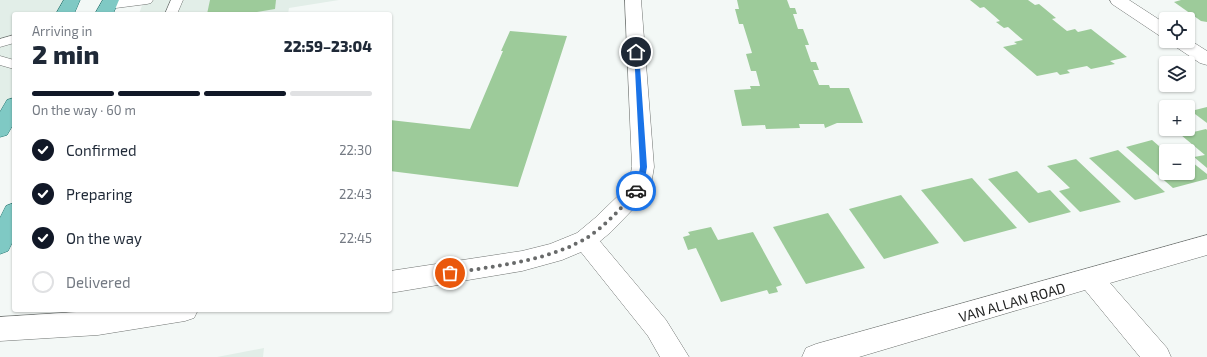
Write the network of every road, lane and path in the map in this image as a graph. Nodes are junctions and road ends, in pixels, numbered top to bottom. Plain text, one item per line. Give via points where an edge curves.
1 (72, 0) edge
2 (147, 0) edge
3 (176, 0) edge
4 (633, 0) edge
5 (1118, 0) edge
6 (108, 6) edge
7 (66, 12) edge
8 (172, 12) edge
9 (1159, 27) edge
10 (12, 40) edge
11 (0, 43) edge
12 (1190, 48) edge
13 (1207, 59) edge
14 (0, 60) edge
15 (12, 64) edge
16 (12, 109) edge
17 (0, 130) edge
18 (12, 217) edge
19 (585, 240) junction
20 (0, 244) edge
21 (1207, 245) edge
22 (1091, 279) junction
23 (392, 282) edge
24 (172, 312) edge
25 (0, 329) edge
26 (675, 357) edge
27 (816, 357) edge
28 (1157, 357) edge

1 - 7 main road
2 - 6 lane
3 - 8 lane
4 - 19 street via 643,150 640,185 604,225
5 - 9 street
10 - 11 lane
12 - 13 street
14 - 15 lane
16 - 17 main road
18 - 20 main road
19 - 23 street via 522,262
19 - 26 street via 657,328
21 - 22 street, VAN ALLAN ROAD
22 - 27 street, VAN ALLAN ROAD
22 - 28 street
24 - 25 street via 98,323

